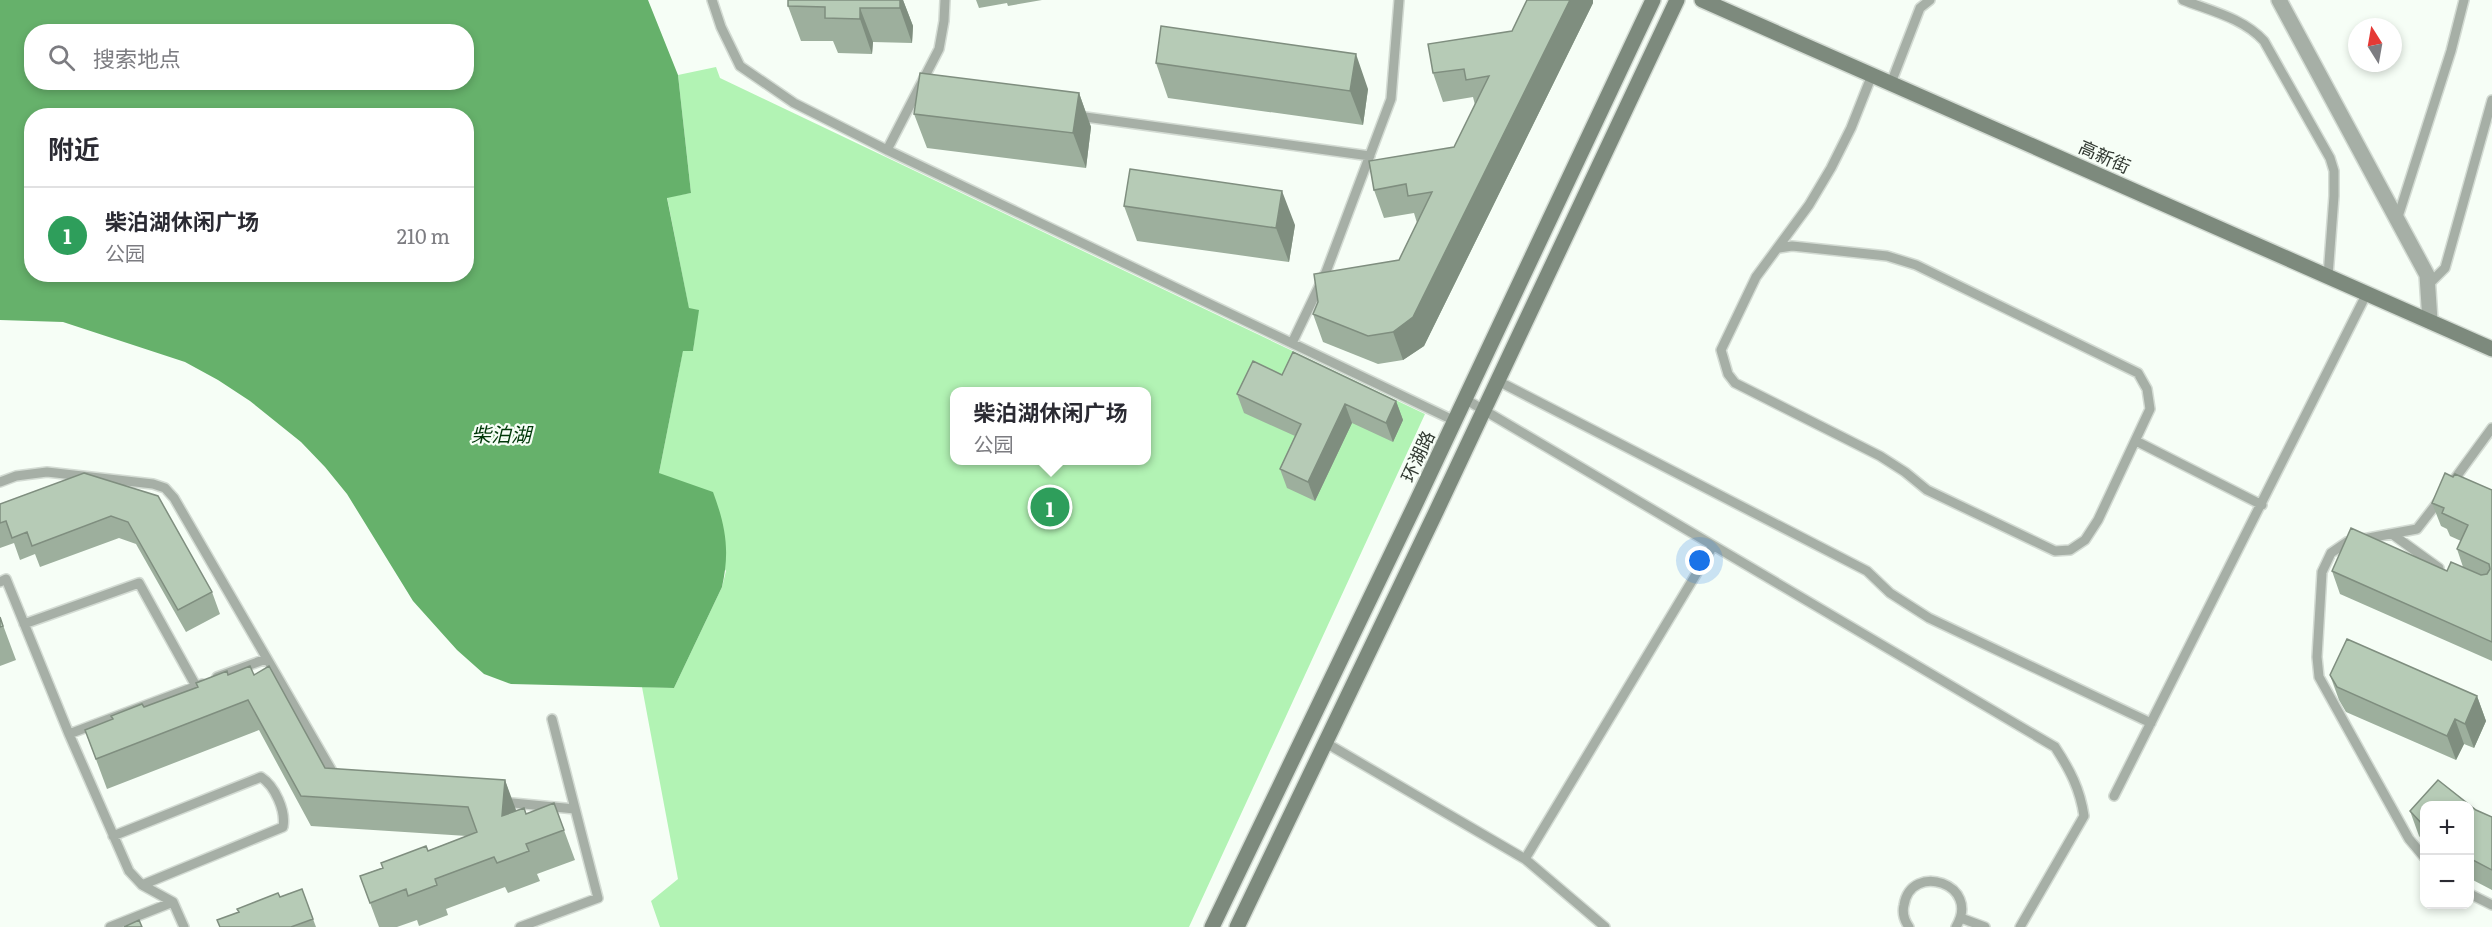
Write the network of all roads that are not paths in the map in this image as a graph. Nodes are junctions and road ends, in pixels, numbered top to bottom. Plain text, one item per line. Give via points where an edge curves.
1 (712, 0) edge
2 (945, 0) edge
3 (1399, 0) edge
4 (1653, 0) edge
5 (1677, 0) edge
6 (1702, 0) edge
7 (1930, 0) edge
8 (2182, 0) edge
9 (2278, 0) edge
10 (2464, 0) edge
11 (1872, 75) junction
12 (1891, 83) junction
13 (916, 94) junction
14 (928, 95) edge
15 (2492, 100) edge
16 (1067, 114) edge
17 (887, 150) junction
18 (1370, 156) junction
19 (2397, 220) junction
20 (1779, 248) junction
21 (2328, 276) junction
22 (2428, 285) junction
23 (2367, 293) junction
24 (2430, 321) junction
25 (1292, 343) junction
26 (2492, 349) edge
27 (1498, 381) junction
28 (1465, 399) junction
29 (1484, 411) junction
30 (1455, 421) junction
31 (2492, 428) edge
32 (2136, 441) junction
33 (0, 482) edge
34 (2262, 505) junction
35 (2392, 534) junction
36 (1713, 546) junction
37 (2452, 574) edge
38 (0, 582) edge
39 (24, 624) junction
40 (266, 658) junction
41 (196, 686) junction
42 (552, 719) dead end
43 (2151, 723) junction
44 (69, 734) junction
45 (1326, 743) junction
46 (340, 782) edge
47 (2114, 796) dead end
48 (492, 801) edge
49 (575, 809) junction
50 (113, 836) junction
51 (2422, 855) edge
52 (1525, 859) junction
53 (142, 885) junction
54 (2474, 896) edge
55 (173, 902) junction
56 (2492, 905) edge
57 (1961, 918) junction
58 (110, 927) edge
59 (184, 927) edge
60 (520, 927) edge
61 (1212, 927) edge
62 (1237, 927) edge
63 (1605, 927) edge
64 (1909, 927) edge
65 (1956, 927) edge
66 (1985, 927) edge
67 (2020, 927) edge

1 - 17 lane via 741,66 794,103
2 - 13 lane via 939,49
3 - 18 lane via 1391,99
4 - 28 street, 环湖路
5 - 27 street
6 - 11 street, 高新街
7 - 12 lane via 1920,8
8 - 21 lane via 2256,32 2326,149 2334,171
9 - 19 street
10 - 19 lane
11 - 12 street, 高新街
11 - 20 lane via 1831,168
12 - 21 street, 高新街
13 - 14 lane
13 - 17 lane
15 - 22 lane via 2445,268
16 - 18 lane
17 - 25 lane
18 - 25 lane via 1326,272
19 - 22 street via 2427,275
20 - 32 lane via 1887,256 1916,265 2138,373 2147,389 2150,409
20 - 32 lane via 1756,277 1721,350 1728,374 1735,383 1881,456 1927,490 2055,551 2070,550 2085,540 2098,520
21 - 23 street, 高新街
22 - 24 street
23 - 24 street, 高新街
23 - 34 lane
24 - 26 street, 高新街
25 - 30 lane
27 - 29 street
27 - 43 lane via 1867,571 1890,593 1929,618
28 - 29 lane
28 - 30 street, 环湖路
29 - 36 lane
29 - 45 street
30 - 61 street, 环湖路
31 - 35 lane via 2417,529
32 - 34 lane
33 - 40 lane via 47,472 165,488
34 - 43 lane
35 - 37 lane via 2432,565
35 - 51 lane via 2347,542 2326,562 2322,572 2317,657 2319,677 2409,839
36 - 52 lane
36 - 67 lane via 2055,747 2071,771 2084,816
38 - 39 lane via 6,579
39 - 41 lane via 140,583
39 - 44 lane
40 - 41 lane
40 - 46 lane
41 - 44 lane
42 - 49 lane
43 - 47 lane
44 - 50 lane
45 - 52 lane
45 - 62 street
48 - 49 lane
49 - 60 lane via 598,898
50 - 53 lane via 129,871
50 - 53 lane via 261,777 269,783 285,817 284,827
52 - 63 lane
53 - 55 lane
54 - 56 lane
55 - 58 lane
55 - 59 lane
57 - 64 lane via 1957,894 1945,884 1930,881 1915,886 1905,899 1903,915
57 - 65 lane
57 - 66 lane

